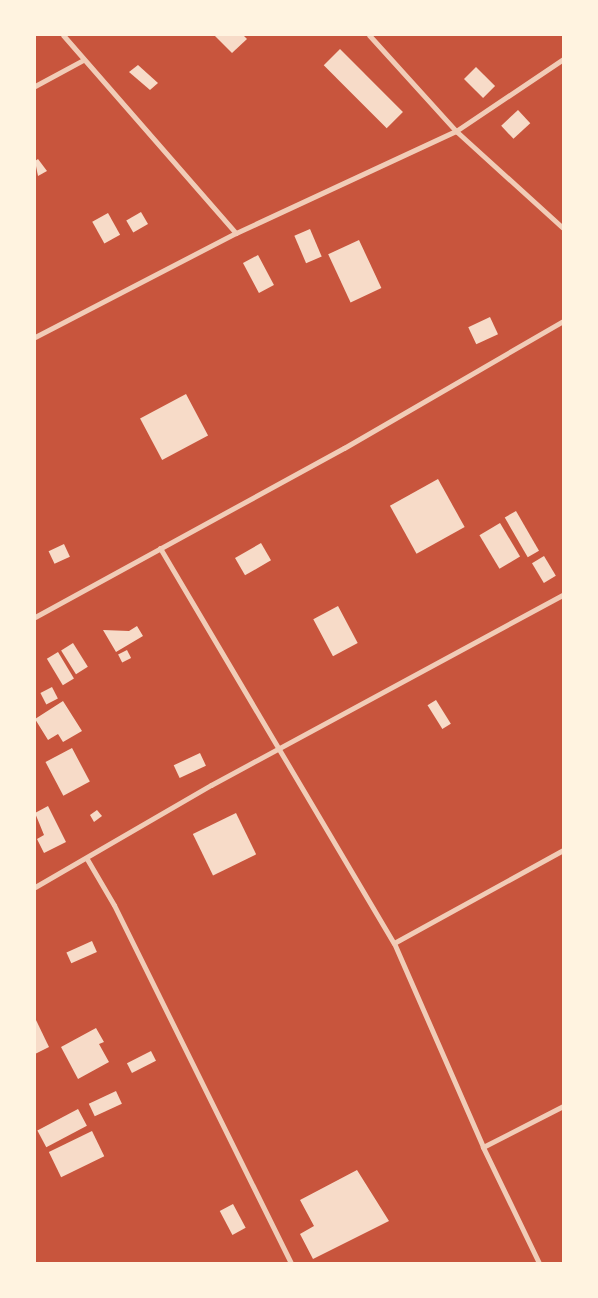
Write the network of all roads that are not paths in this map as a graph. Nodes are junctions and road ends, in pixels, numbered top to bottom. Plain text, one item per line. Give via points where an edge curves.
1 (63, 35) edge
2 (369, 35) edge
3 (563, 59) edge
4 (83, 60) junction
5 (35, 86) edge
6 (456, 131) junction
7 (563, 228) edge
8 (236, 232) junction
9 (563, 321) edge
10 (35, 337) edge
11 (160, 548) junction
12 (563, 595) edge
13 (35, 618) edge
14 (277, 750) junction
15 (563, 850) edge
16 (87, 858) junction
17 (35, 887) edge
18 (394, 943) junction
19 (563, 1106) edge
20 (483, 1147) junction
21 (291, 1263) edge
22 (539, 1263) edge

1 - 4 street
2 - 6 street
3 - 6 street
4 - 5 street
4 - 8 street
6 - 7 street
6 - 8 street
8 - 10 street
9 - 11 street
11 - 13 street
11 - 14 street
12 - 14 street
14 - 16 street
14 - 18 street
15 - 18 street
16 - 17 street
16 - 21 street via 114,905
18 - 20 street
19 - 20 street
20 - 22 street

